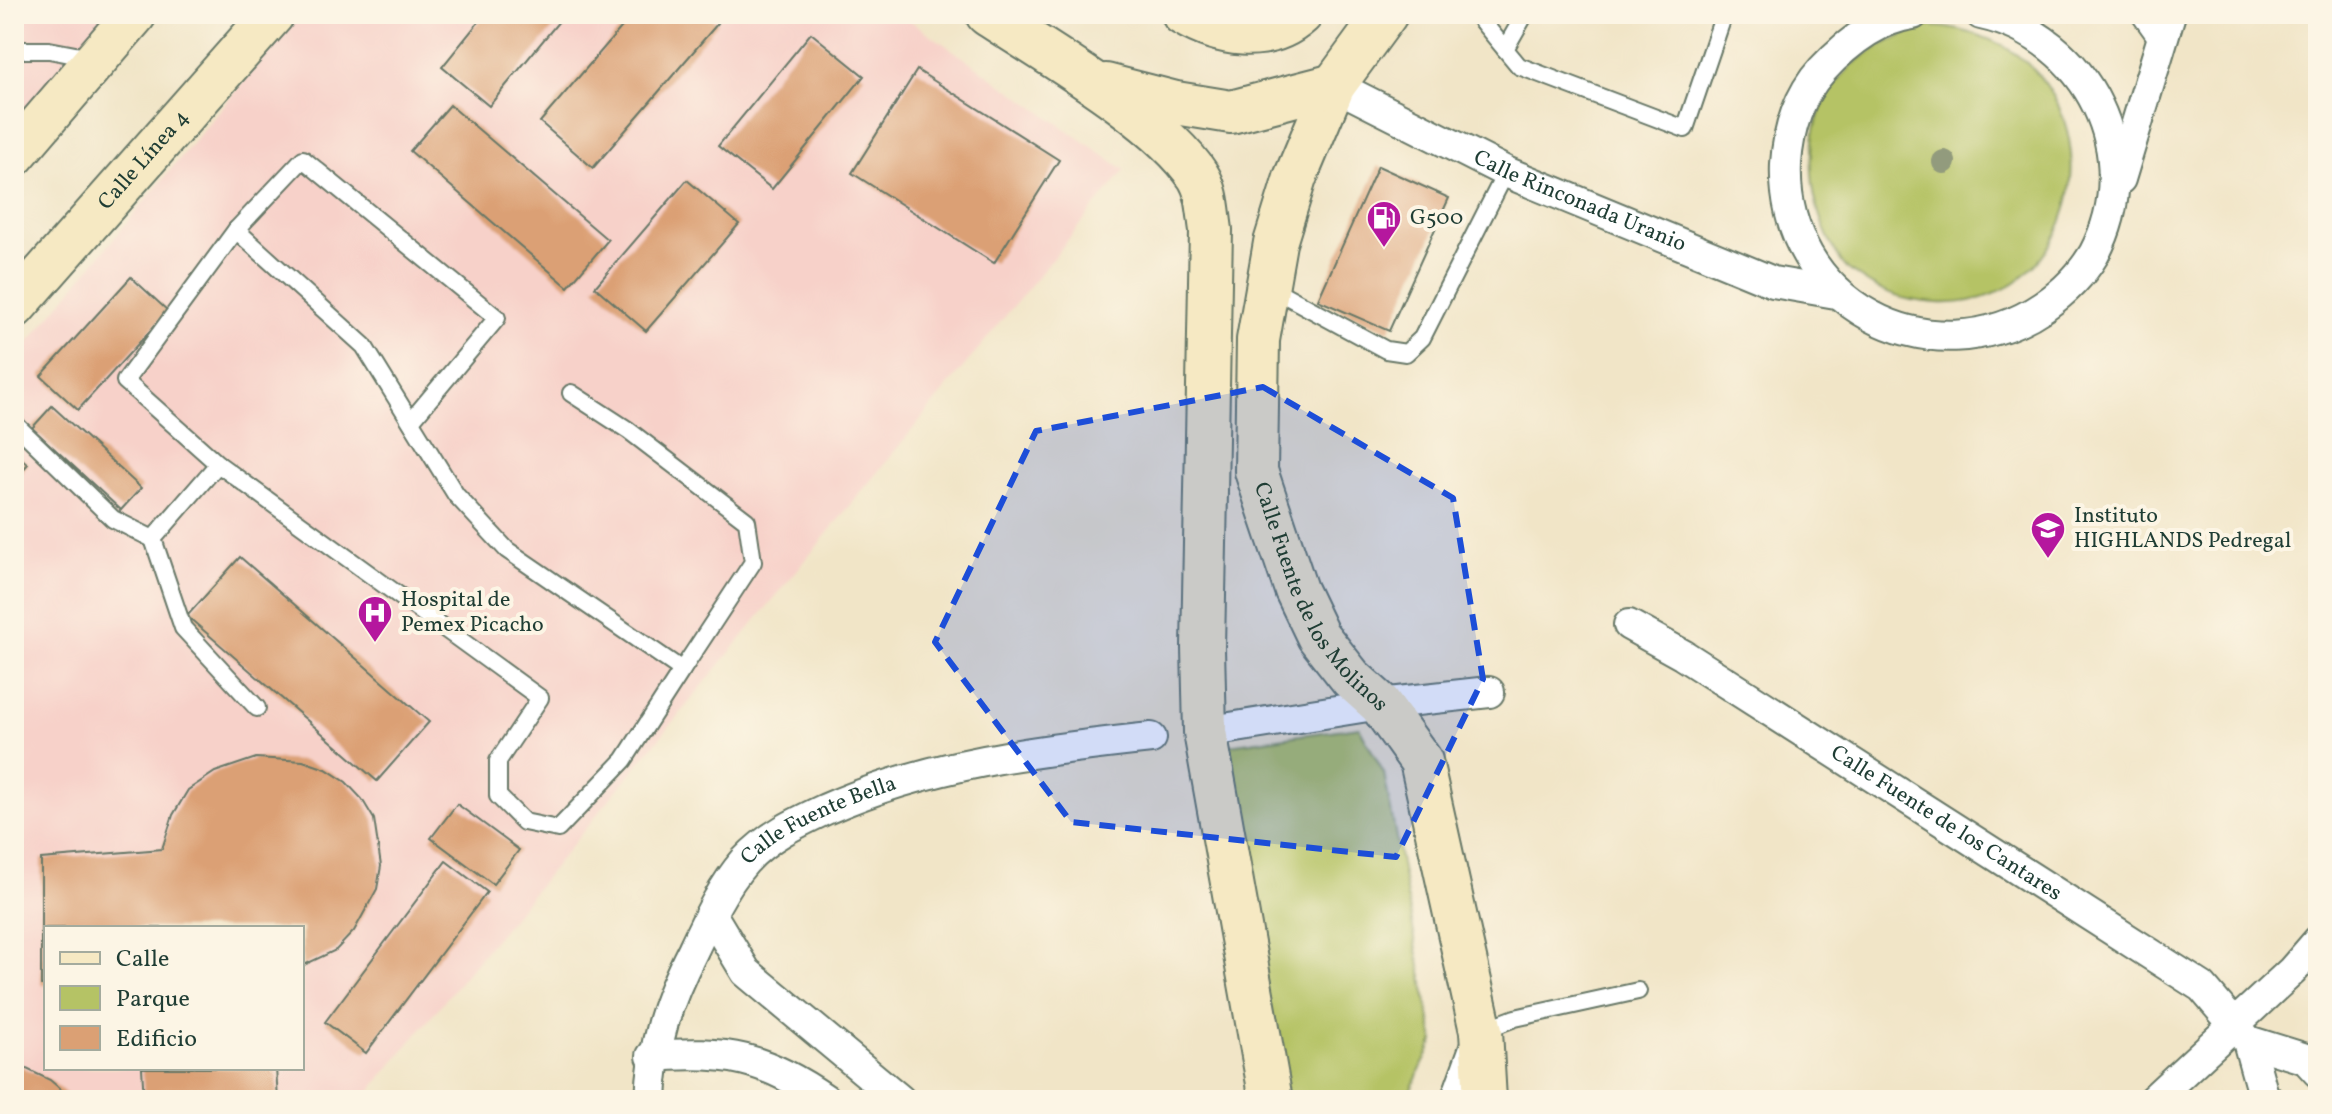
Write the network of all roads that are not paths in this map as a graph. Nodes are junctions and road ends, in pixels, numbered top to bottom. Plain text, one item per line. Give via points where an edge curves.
1 (135, 14) edge
2 (273, 14) edge
3 (987, 14) edge
4 (1183, 14) edge
5 (1386, 14) edge
6 (1476, 14) edge
7 (1525, 14) edge
8 (1724, 14) edge
9 (1913, 14) edge
10 (1981, 14) edge
11 (2139, 14) edge
12 (2170, 14) edge
13 (1285, 22) edge
14 (2161, 45) junction
15 (1505, 49) junction
16 (14, 50) edge
17 (97, 59) junction
18 (1086, 80) junction
19 (1334, 85) junction
20 (14, 155) edge
21 (1506, 172) junction
22 (2111, 207) junction
23 (236, 230) junction
24 (1267, 286) junction
25 (1836, 293) junction
26 (14, 307) edge
27 (571, 393) dead end
28 (411, 421) junction
29 (14, 423) edge
30 (218, 464) junction
31 (153, 539) junction
32 (1629, 625) dead end
33 (682, 670) junction
34 (1489, 692) dead end
35 (1380, 704) junction
36 (257, 708) dead end
37 (1205, 732) junction
38 (1151, 738) dead end
39 (711, 914) junction
40 (2318, 941) edge
41 (1638, 991) dead end
42 (1481, 1031) junction
43 (2242, 1032) junction
44 (652, 1056) junction
45 (2318, 1072) edge
46 (651, 1100) edge
47 (826, 1100) edge
48 (900, 1100) edge
49 (1271, 1100) edge
50 (1456, 1100) edge
51 (1485, 1100) edge
52 (2153, 1100) edge
53 (2268, 1100) edge

1 - 17 street
2 - 26 street, Calle Línea 4
3 - 18 street
4 - 13 street via 1207,28 1238,36
5 - 19 street, Calle Fuente de los Molinos
6 - 15 lane
7 - 15 lane
8 - 15 lane via 1685,129 1519,66
9 - 25 street via 1848,41 1810,83 1788,135 1785,192 1801,247
10 - 22 street via 2012,21 2060,51 2095,97 2113,151
11 - 14 lane
12 - 14 street
14 - 22 street
16 - 17 lane
17 - 20 street
18 - 19 street via 1231,112
18 - 37 street via 1167,140 1206,192 1211,230
19 - 21 street, Calle Rinconada Uranio
19 - 24 street, Calle Fuente de los Molinos via 1295,178
21 - 24 lane via 1422,338 1406,353 1386,350
21 - 25 street, Calle Rinconada Uranio via 1773,282
22 - 25 street via 2094,254 2063,293 2022,322 1974,336 1925,336 1877,321
23 - 28 lane via 364,346
23 - 28 lane via 303,159 497,318
23 - 30 lane via 125,381
24 - 35 street, Calle Fuente de los Molinos via 1258,340 1256,471 1296,590 1318,636
27 - 33 lane via 747,521 753,562
28 - 33 lane via 456,495 507,550
29 - 31 lane via 113,519
30 - 31 lane
30 - 33 lane via 540,698 498,761 498,796 524,822 558,829 624,760
31 - 36 lane via 183,628
32 - 43 street, Calle Fuente de los Cantares via 2202,987
34 - 35 street
35 - 37 street
35 - 42 street, Calle Fuente de los Molinos via 1421,761
37 - 49 street
38 - 39 street, Calle Fuente Bella via 1020,752 924,773 855,796 782,829 745,862
39 - 44 street, Calle Fuente Bella via 675,986
39 - 48 street via 746,972
40 - 43 street
41 - 42 lane via 1515,1018
42 - 50 street
42 - 51 street, Calle Fuente de los Molinos
43 - 45 street via 2306,1059
43 - 52 street
43 - 53 street, Calle Fuente de los Cantares
44 - 46 street, Calle Fuente Bella
44 - 47 street via 699,1052 744,1058 787,1073

